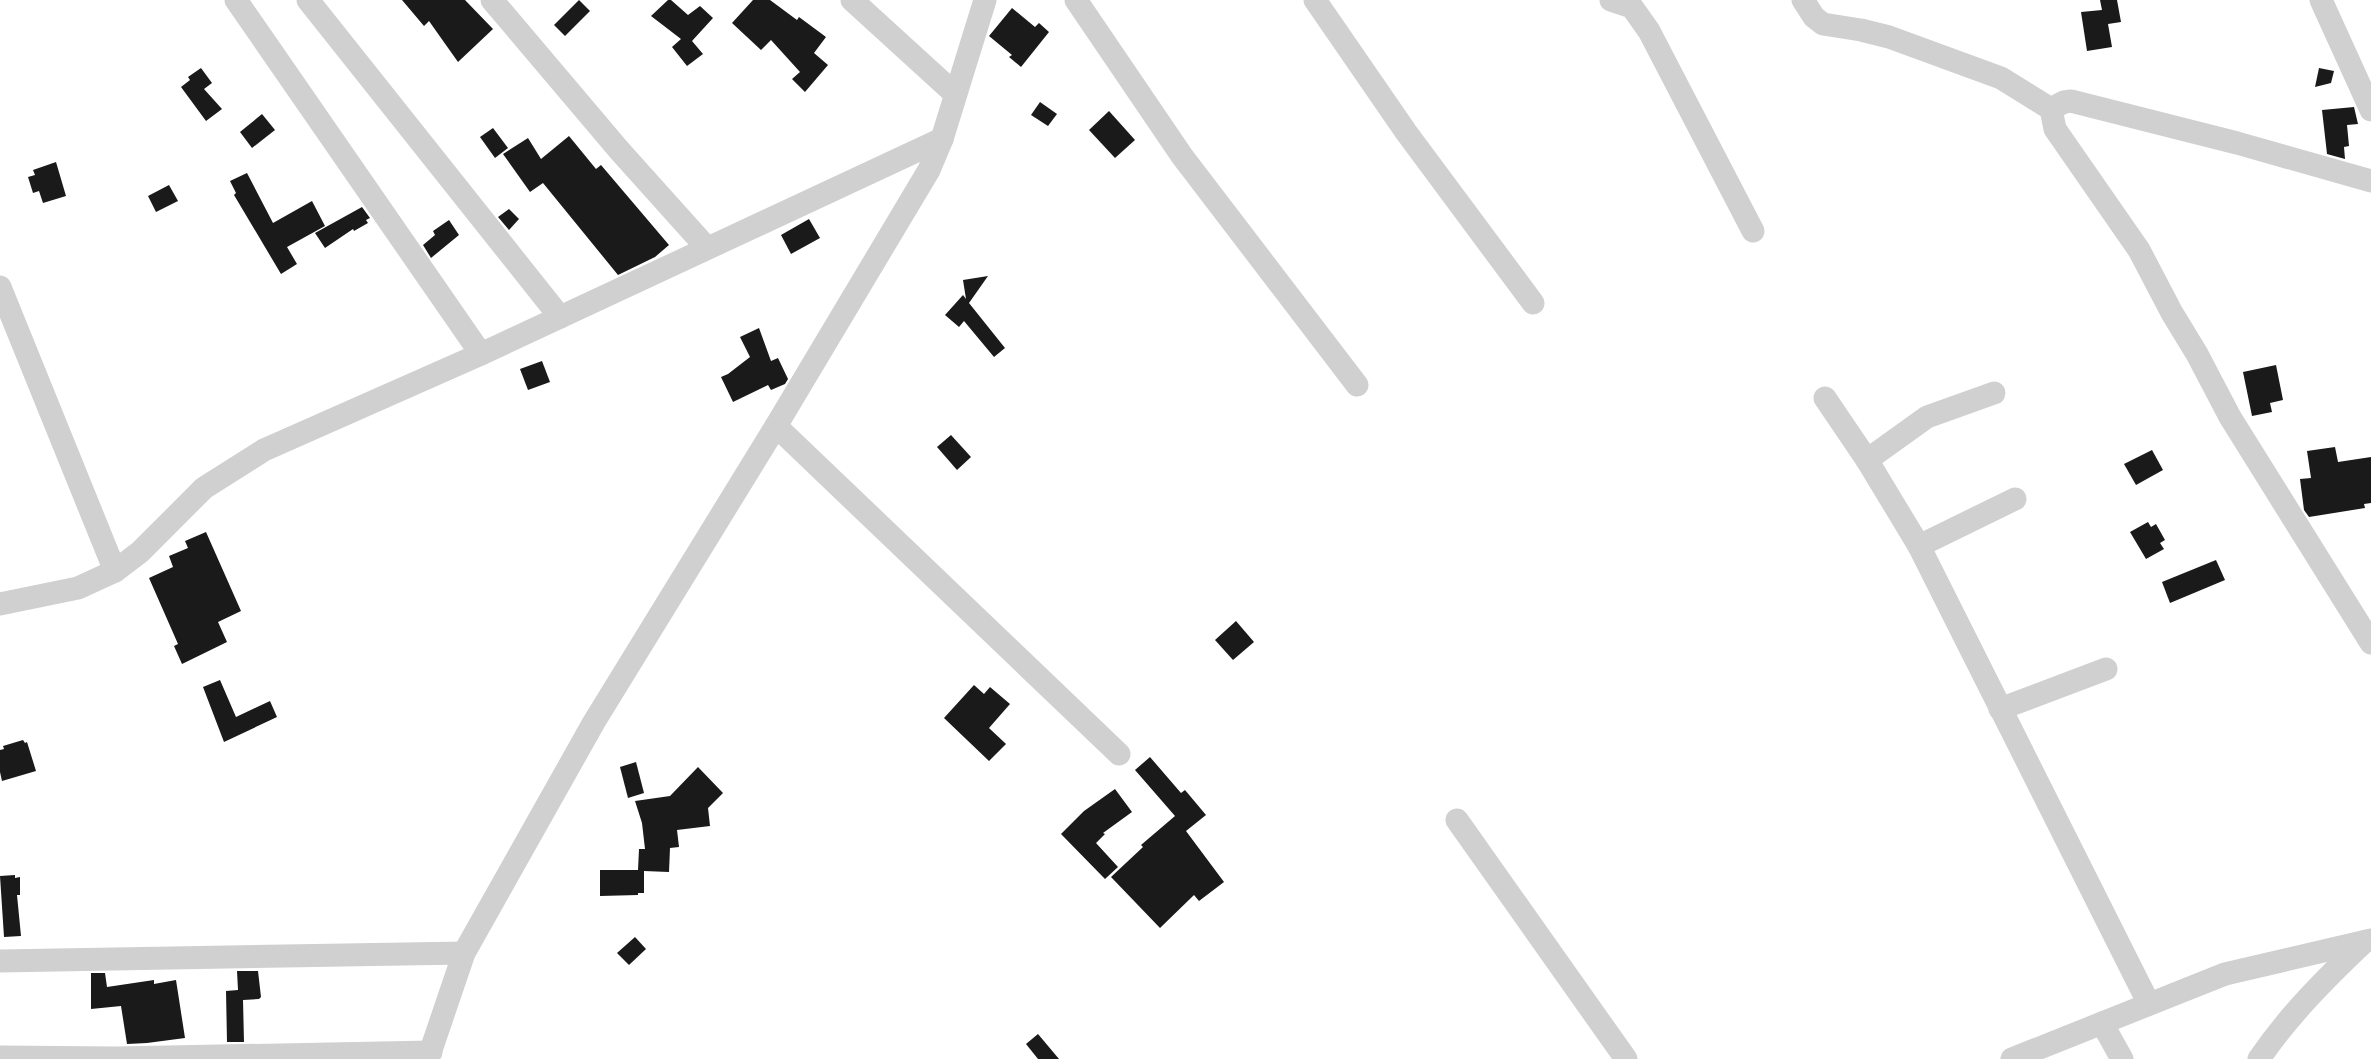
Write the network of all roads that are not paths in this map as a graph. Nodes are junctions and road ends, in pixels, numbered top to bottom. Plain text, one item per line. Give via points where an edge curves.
1 (236, 0) edge
2 (308, 0) edge
3 (492, 0) edge
4 (852, 0) edge
5 (1076, 0) edge
6 (1315, 0) edge
7 (1611, 0) edge
8 (1803, 0) edge
9 (2321, 0) edge
10 (980, 3) edge
11 (954, 93) junction
12 (2051, 109) junction
13 (2371, 110) edge
14 (942, 139) junction
15 (2371, 181) edge
16 (1753, 231) dead end
17 (708, 248) junction
18 (0, 287) edge
19 (1533, 303) dead end
20 (560, 317) junction
21 (481, 354) junction
22 (1357, 385) dead end
23 (1994, 393) dead end
24 (1825, 398) dead end
25 (776, 426) junction
26 (1867, 460) junction
27 (2015, 499) dead end
28 (1919, 546) junction
29 (115, 571) junction
30 (0, 604) edge
31 (2371, 643) edge
32 (2106, 669) dead end
33 (2000, 709) junction
34 (1119, 754) dead end
35 (1457, 820) dead end
36 (2369, 937) edge
37 (464, 953) junction
38 (0, 961) edge
39 (2150, 1004) junction
40 (2102, 1023) junction
41 (430, 1055) edge
42 (0, 1057) edge
43 (1626, 1059) edge
44 (2012, 1059) edge
45 (2122, 1059) edge
46 (2259, 1059) edge

1 - 21 street
2 - 20 street
3 - 17 street via 618,150
4 - 11 street
5 - 22 street via 1182,156
6 - 19 street
7 - 16 street via 1632,7 1649,31
8 - 12 street via 1823,24 1889,37 2001,79
9 - 13 street
10 - 11 street
11 - 14 street
12 - 15 street via 2071,101
12 - 31 street via 2055,129 2139,250 2230,417
14 - 17 street
14 - 25 street via 929,170
17 - 20 street
18 - 29 street
20 - 21 street
21 - 29 street via 264,450 204,488
23 - 26 street via 1927,417
24 - 26 street
25 - 34 street
25 - 37 street via 594,722
26 - 28 street
27 - 28 street
28 - 33 street
29 - 30 street via 78,588
32 - 33 street
33 - 39 street
35 - 43 street
36 - 39 street via 2225,974
36 - 46 street via 2315,989
37 - 38 street
37 - 41 street
39 - 40 street
40 - 44 street
40 - 45 street
41 - 42 street

